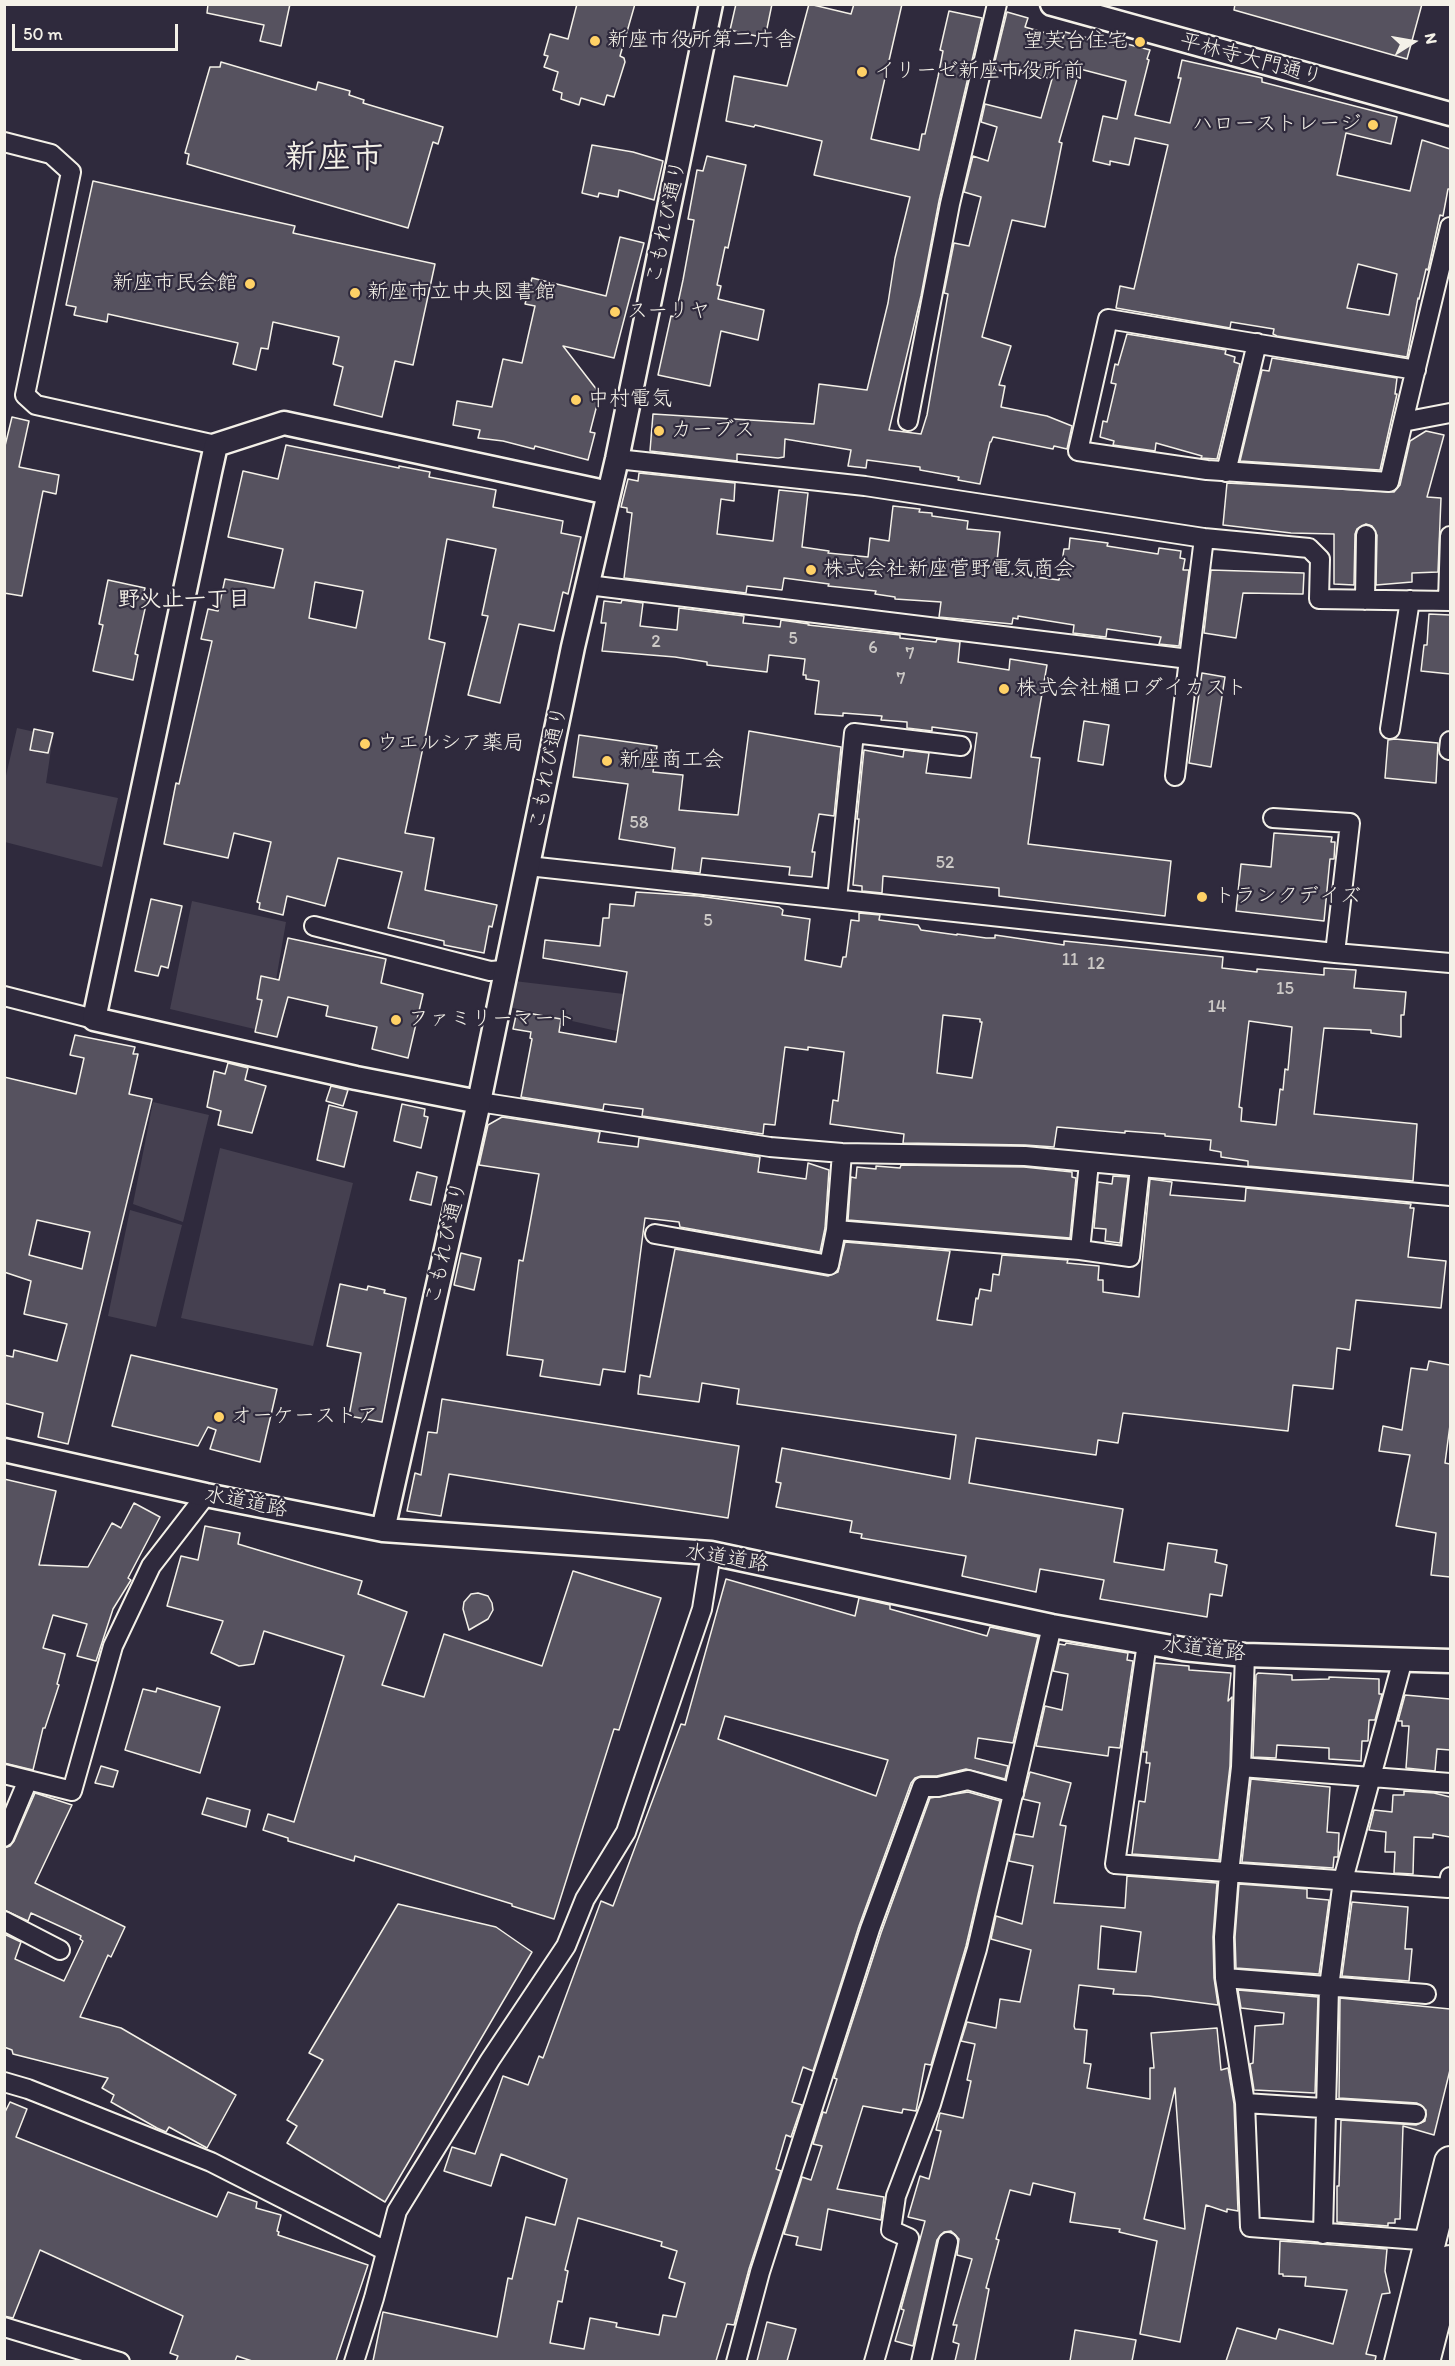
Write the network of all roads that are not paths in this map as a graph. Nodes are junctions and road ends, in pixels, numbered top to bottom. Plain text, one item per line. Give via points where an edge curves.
1 (711, 4) edge
2 (997, 4) edge
3 (1052, 4) edge
4 (1450, 114) edge
5 (4, 142) edge
6 (1450, 227) edge
7 (1257, 343) junction
8 (1416, 370) junction
9 (1450, 412) edge
10 (908, 421) dead end
11 (1403, 422) junction
12 (216, 445) junction
13 (617, 459) junction
14 (1226, 472) junction
15 (609, 493) junction
16 (1366, 536) dead end
17 (1450, 536) edge
18 (1204, 538) junction
19 (588, 585) junction
20 (1365, 600) junction
21 (1410, 600) junction
22 (1449, 601) edge
23 (1189, 659) junction
24 (1390, 729) dead end
25 (961, 746) dead end
26 (1175, 776) dead end
27 (1273, 818) dead end
28 (528, 866) junction
29 (837, 899) junction
30 (314, 926) dead end
31 (1335, 953) junction
32 (1450, 963) edge
33 (505, 970) junction
34 (4, 996) edge
35 (94, 1019) junction
36 (479, 1101) junction
37 (842, 1153) junction
38 (1089, 1163) junction
39 (1140, 1168) junction
40 (1450, 1196) edge
41 (836, 1230) junction
42 (655, 1234) dead end
43 (1080, 1250) junction
44 (4, 1450) edge
45 (207, 1495) junction
46 (383, 1530) junction
47 (711, 1552) junction
48 (1052, 1626) junction
49 (1147, 1643) junction
50 (1245, 1655) junction
51 (1403, 1659) junction
52 (1450, 1661) edge
53 (1241, 1767) junction
54 (4, 1774) edge
55 (1372, 1778) junction
56 (28, 1780) junction
57 (1450, 1783) edge
58 (1014, 1793) junction
59 (4, 1837) edge
60 (1229, 1873) junction
61 (1450, 1877) edge
62 (1343, 1880) junction
63 (4, 1921) edge
64 (60, 1950) dead end
65 (1225, 1978) junction
66 (1329, 1987) junction
67 (1426, 1994) dead end
68 (4, 2082) edge
69 (1245, 2103) junction
70 (1324, 2109) junction
71 (1416, 2114) dead end
72 (1450, 2162) edge
73 (1323, 2234) junction
74 (948, 2242) dead end
75 (386, 2251) junction
76 (1445, 2259) edge
77 (4, 2327) edge
78 (120, 2361) edge
79 (354, 2361) edge
80 (736, 2361) edge
81 (874, 2361) edge
82 (921, 2361) edge
83 (1400, 2361) edge
84 (1424, 2361) edge

1 - 13 street, こもれび通り
2 - 10 street via 950,204
3 - 4 street, 平林寺大門通り
5 - 12 street via 51,154 71,172 25,395 36,405
6 - 8 street
7 - 8 street
7 - 14 street
7 - 14 street via 1108,319 1078,451
8 - 11 street
9 - 11 street
11 - 14 street via 1389,482
12 - 15 street via 284,423
12 - 35 street
13 - 15 street, こもれび通り
13 - 18 street via 865,486
15 - 19 street, こもれび通り
16 - 20 street
17 - 22 street
18 - 20 street via 1309,548 1320,559 1319,599
18 - 23 street
19 - 23 street
19 - 28 street, こもれび通り
20 - 21 street
21 - 22 street
21 - 24 street
23 - 26 street
25 - 29 street via 854,733
27 - 31 street via 1350,823
28 - 29 street
28 - 33 street, こもれび通り
29 - 31 street
30 - 33 street via 490,971
31 - 32 street
33 - 36 street, こもれび通り
34 - 35 street
35 - 36 street via 356,1078
36 - 37 street via 770,1147
36 - 46 street, こもれび通り
37 - 38 street via 1025,1156
37 - 41 street
38 - 39 street
38 - 43 street
39 - 40 street
39 - 43 street via 1130,1257
41 - 42 street via 829,1265
41 - 43 street
44 - 45 street, 水道道路
45 - 46 street, 水道道路
45 - 56 street via 150,1566 112,1646 72,1791
46 - 47 street, 水道道路
47 - 48 street, 水道道路
47 - 75 street via 702,1609 626,1832 585,1899 566,1946 397,2211
48 - 49 street, 水道道路
48 - 58 street
49 - 50 street, 水道道路
49 - 60 street via 1115,1864
50 - 51 street, 水道道路
50 - 53 street
51 - 52 street, 水道道路
51 - 55 street
53 - 55 street
53 - 60 street
54 - 56 street
55 - 57 street
55 - 62 street
56 - 59 street
58 - 80 street via 968,1780 922,1787 870,1929 760,2272
58 - 81 street via 977,1949 931,2104 896,2196 891,2230 909,2238
60 - 62 street
60 - 65 street
61 - 62 street via 1448,1888
62 - 66 street
63 - 64 street
65 - 66 street
65 - 69 street
66 - 67 street
66 - 70 street
68 - 75 street via 211,2162
69 - 70 street
69 - 73 street via 1250,2227
70 - 71 street
70 - 73 street
72 - 76 highway
73 - 76 street
74 - 82 street
75 - 79 street
76 - 83 highway
76 - 84 highway
77 - 78 street

